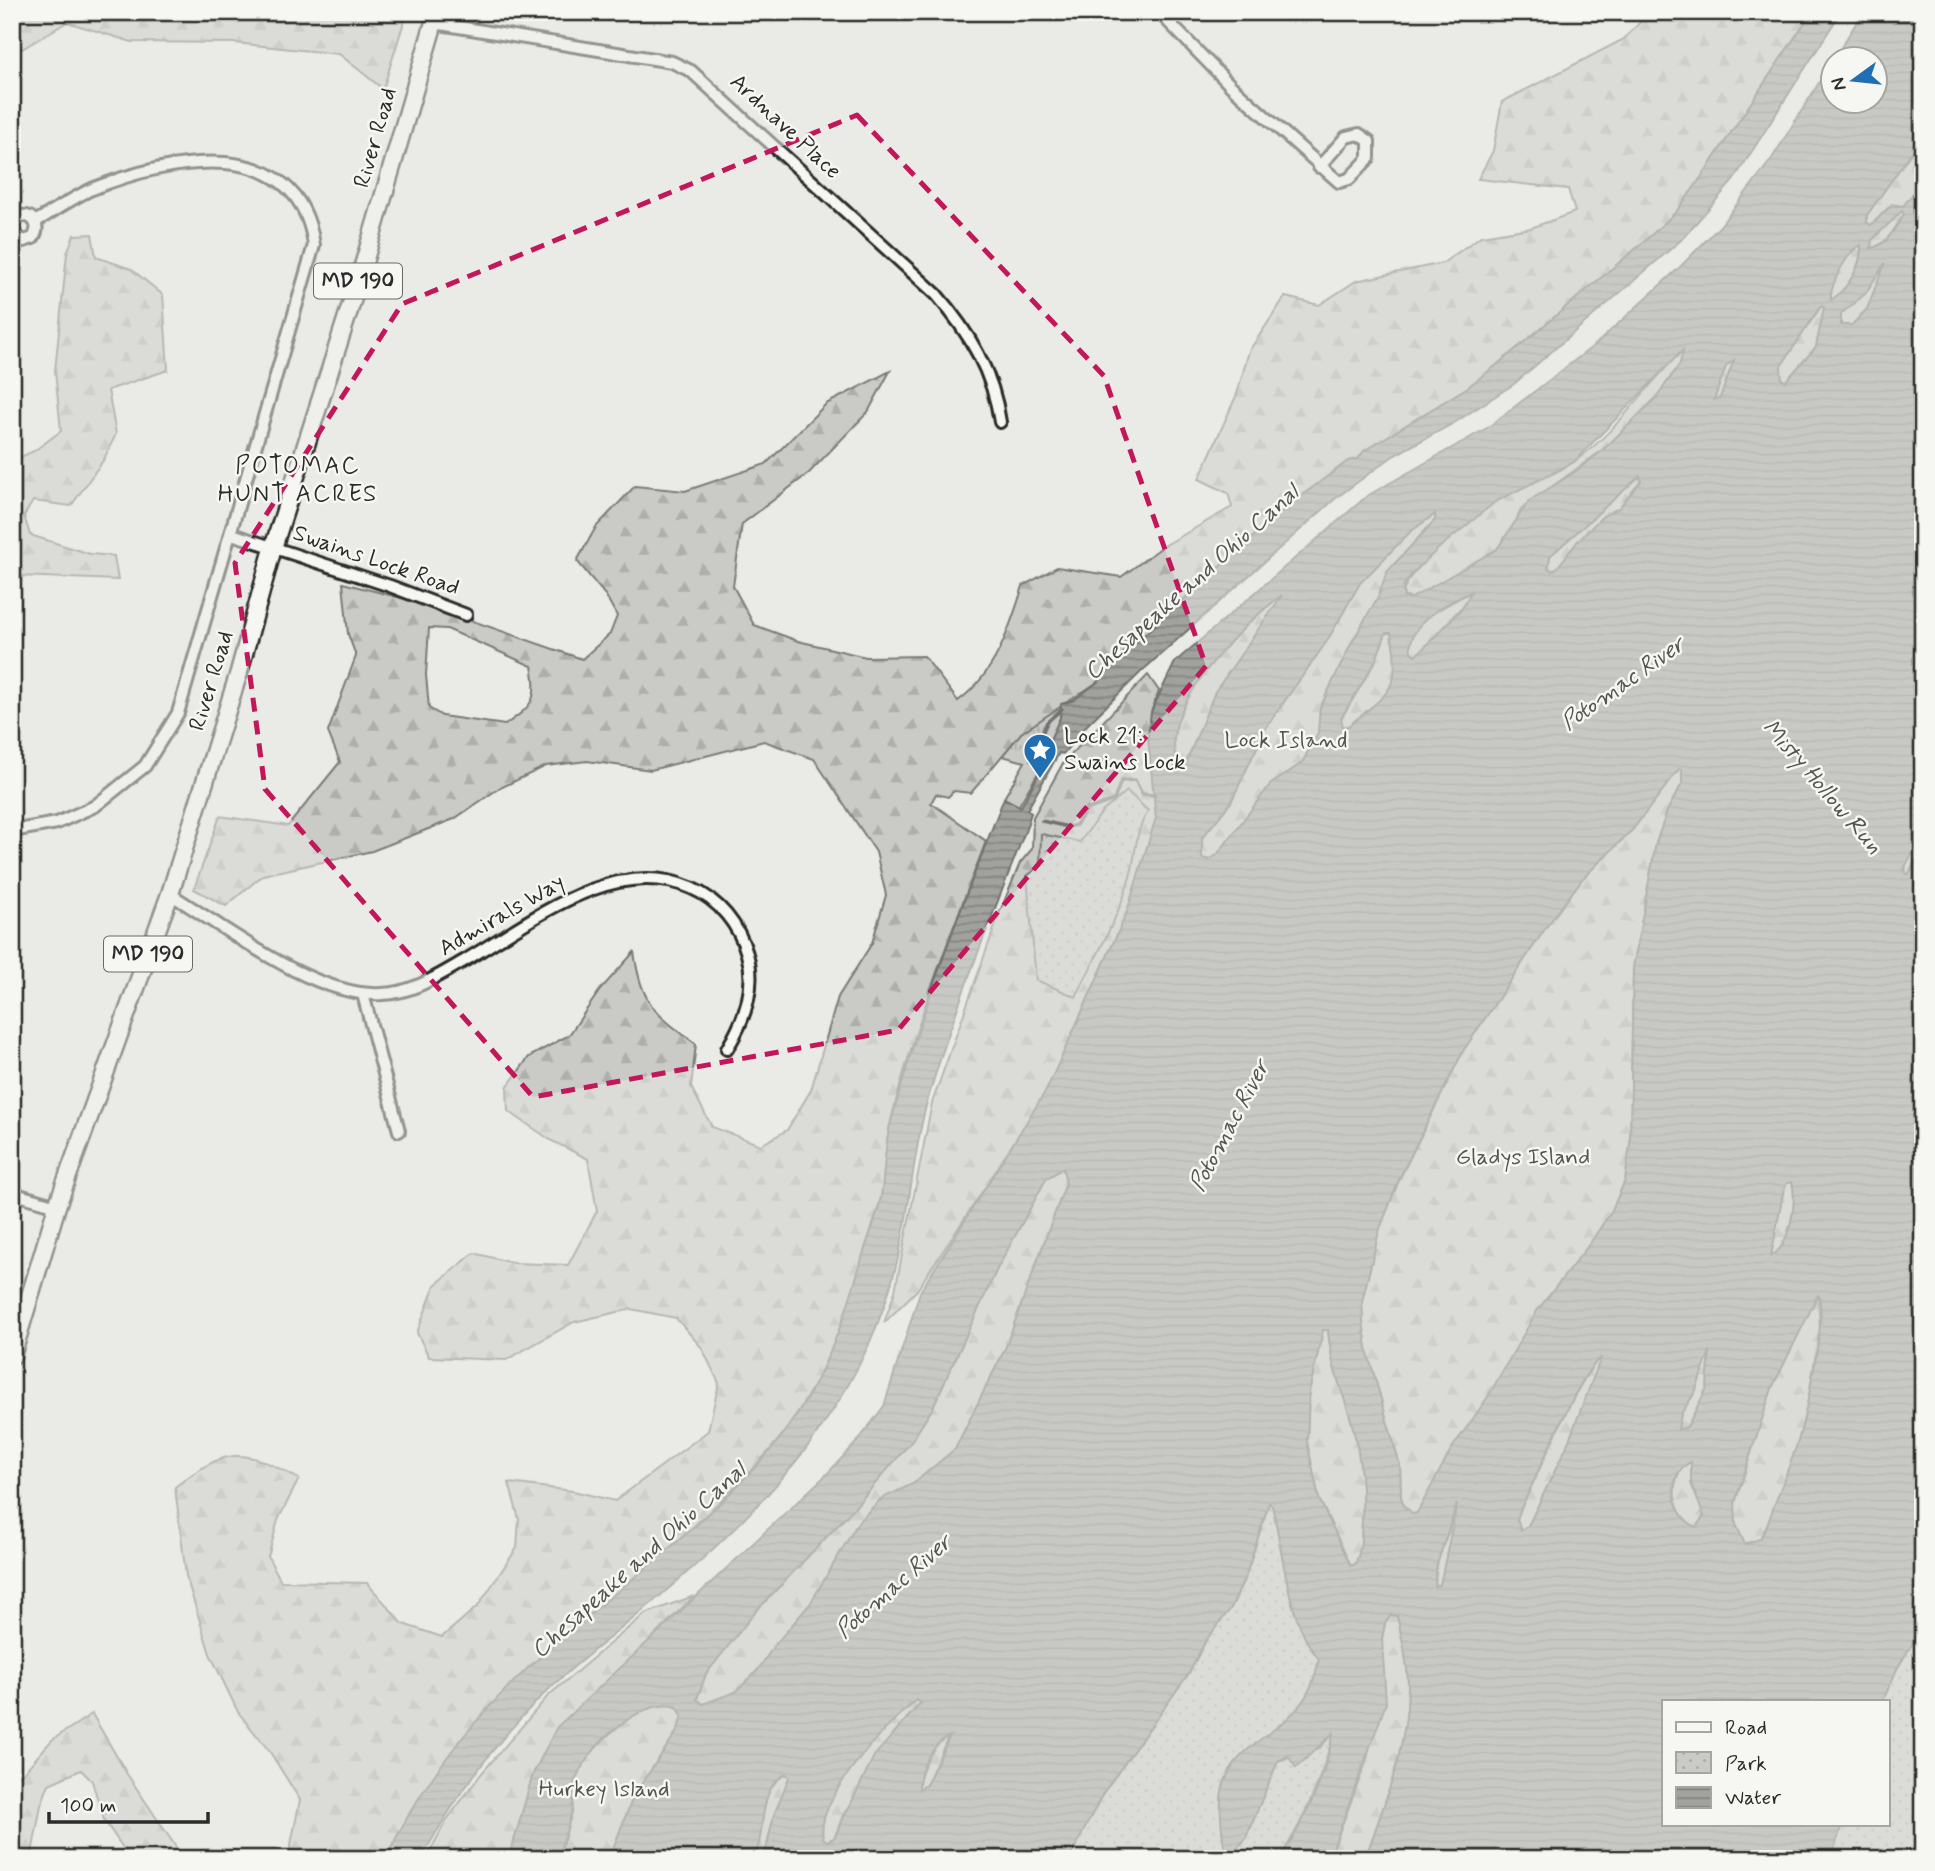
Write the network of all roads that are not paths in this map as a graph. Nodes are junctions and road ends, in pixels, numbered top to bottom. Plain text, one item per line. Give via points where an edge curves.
1 (1158, 12) edge
2 (435, 18) edge
3 (1319, 167) junction
4 (36, 222) junction
5 (12, 224) edge
6 (12, 233) edge
7 (1000, 422) dead end
8 (232, 534) junction
9 (273, 548) junction
10 (466, 615) dead end
11 (12, 831) edge
12 (170, 894) junction
13 (363, 994) junction
14 (727, 1049) dead end
15 (399, 1131) dead end
16 (12, 1193) edge
17 (57, 1206) junction
18 (12, 1356) edge

1 - 3 street
2 - 7 street, Ardnave Place via 672,62 691,71 935,293 978,352 996,390
2 - 9 main road, River Road / MD 190 via 361,273
3 - 3 street via 1339,182 1349,179 1369,158 1369,141 1359,134 1346,137
4 - 5 street via 24,215
4 - 6 street via 37,230 29,240
4 - 8 street via 89,190 169,167 205,163 255,167 286,185 301,201 312,233 313,257
8 - 9 street, Swains Lock Road
8 - 11 street via 178,713 145,766 95,806 57,822
9 - 10 street, Swains Lock Road
9 - 12 main road, River Road / MD 190
12 - 13 street, Admirals Way via 307,978
12 - 17 main road, River Road / MD 190
13 - 14 street, Admirals Way via 402,991 431,980 598,886 630,879 677,882 702,892 723,910 746,950 751,968 746,1011
13 - 15 street
16 - 17 street
17 - 18 main road, River Road / MD 190

